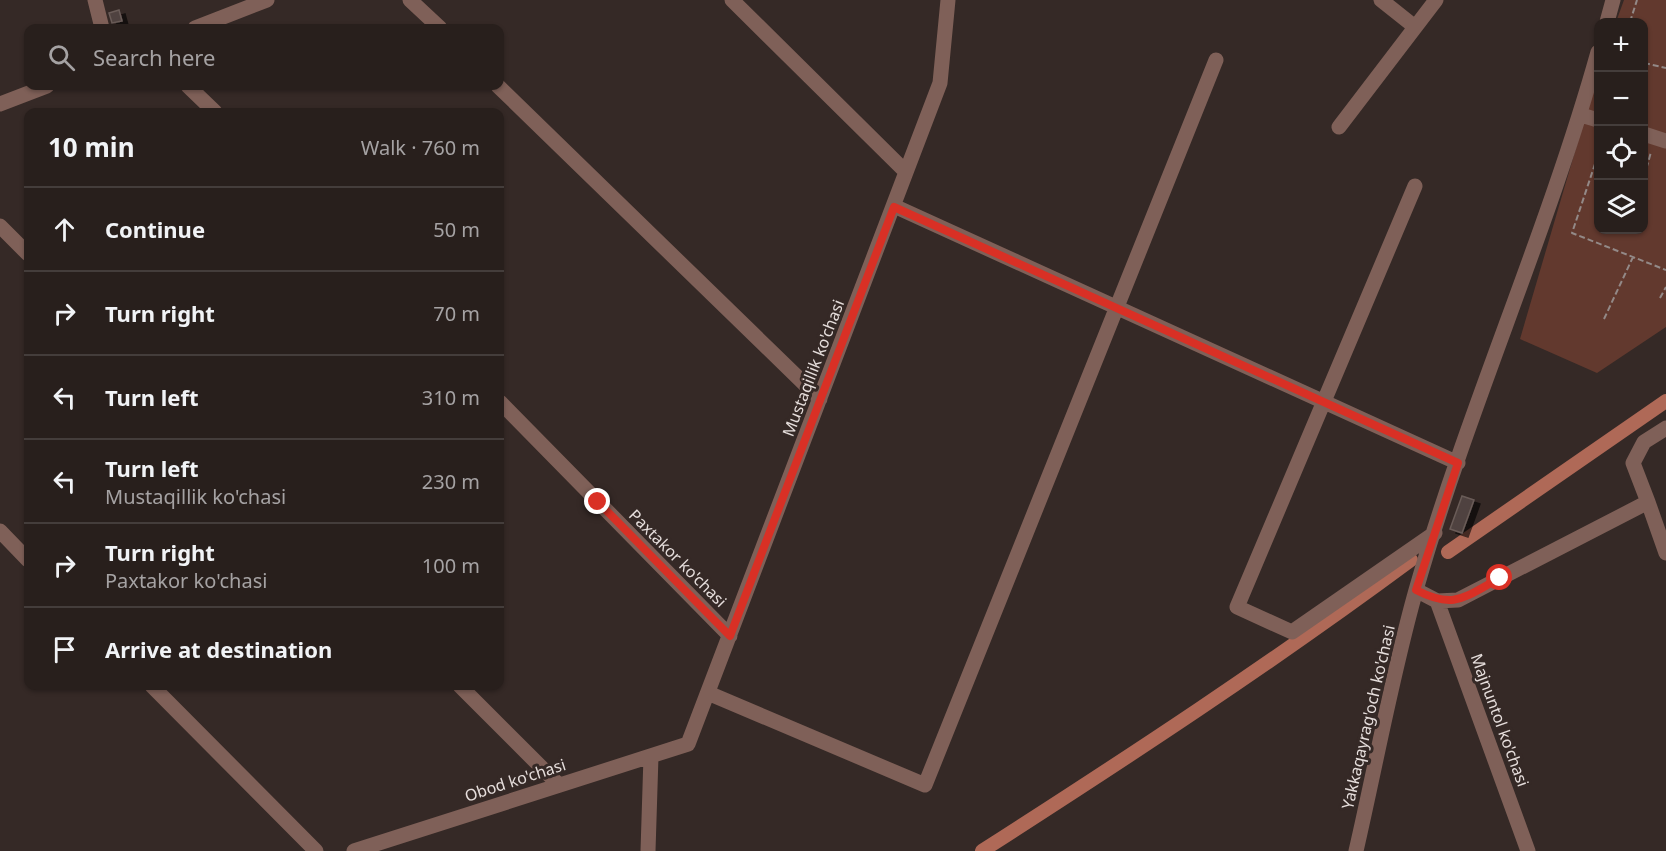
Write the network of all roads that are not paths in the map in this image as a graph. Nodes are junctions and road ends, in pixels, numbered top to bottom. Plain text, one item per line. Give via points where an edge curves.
1 (95, 0) edge
2 (267, 0) edge
3 (410, 0) edge
4 (732, 0) edge
5 (948, 0) edge
6 (1381, 0) edge
7 (1436, 0) edge
8 (1613, 0) edge
9 (1608, 18) edge
10 (101, 24) edge
11 (205, 24) edge
12 (436, 24) edge
13 (1415, 27) junction
14 (1216, 60) dead end
15 (1594, 70) edge
16 (37, 90) edge
17 (192, 90) edge
18 (502, 90) edge
19 (0, 104) edge
20 (211, 108) edge
21 (1581, 115) junction
22 (1594, 119) edge
23 (1340, 128) dead end
24 (906, 172) junction
25 (1414, 186) dead end
26 (894, 207) junction
27 (0, 226) edge
28 (24, 250) edge
29 (1118, 308) junction
30 (820, 399) junction
31 (1323, 401) junction
32 (504, 406) edge
33 (1666, 428) edge
34 (1458, 463) junction
35 (1648, 502) junction
36 (0, 531) edge
37 (1435, 533) junction
38 (1666, 553) edge
39 (24, 556) edge
40 (1416, 590) junction
41 (1437, 601) junction
42 (730, 636) junction
43 (157, 690) edge
44 (464, 690) edge
45 (708, 693) junction
46 (688, 744) joint
47 (651, 756) junction
48 (560, 785) junction
49 (316, 851) edge
50 (354, 851) edge
51 (648, 851) edge
52 (1356, 851) edge
53 (1528, 851) edge

1 - 10 street
2 - 11 street
3 - 12 street
4 - 24 street
5 - 24 street, Mustaqillik ko'chasi via 940,83
6 - 13 street
7 - 13 street
8 - 9 street
13 - 23 street
14 - 29 street
15 - 21 street, Yakkaqayrag'och ko'chasi
16 - 19 street
17 - 20 street
18 - 30 street
21 - 22 street
21 - 34 street, Yakkaqayrag'och ko'chasi
24 - 26 street, Mustaqillik ko'chasi
25 - 31 street
26 - 29 street
26 - 30 street, Mustaqillik ko'chasi
27 - 28 street
29 - 31 street
29 - 45 street via 925,785
30 - 42 street, Mustaqillik ko'chasi
31 - 34 street
31 - 37 street via 1237,607 1292,632
32 - 42 street, Paxtakor ko'chasi
33 - 35 street via 1644,442 1633,463
34 - 37 street, Yakkaqayrag'och ko'chasi
35 - 38 street
35 - 41 street via 1458,600
36 - 39 street
37 - 40 street, Yakkaqayrag'och ko'chasi
40 - 41 street
40 - 52 street, Yakkaqayrag'och ko'chasi
41 - 53 street, Majnuntol ko'chasi
42 - 45 street, Mustaqillik ko'chasi
43 - 49 street
44 - 48 street
45 - 46 street, Mustaqillik ko'chasi
46 - 47 street, Obod ko'chasi
47 - 48 street, Obod ko'chasi
47 - 51 street
48 - 50 street, Obod ko'chasi

